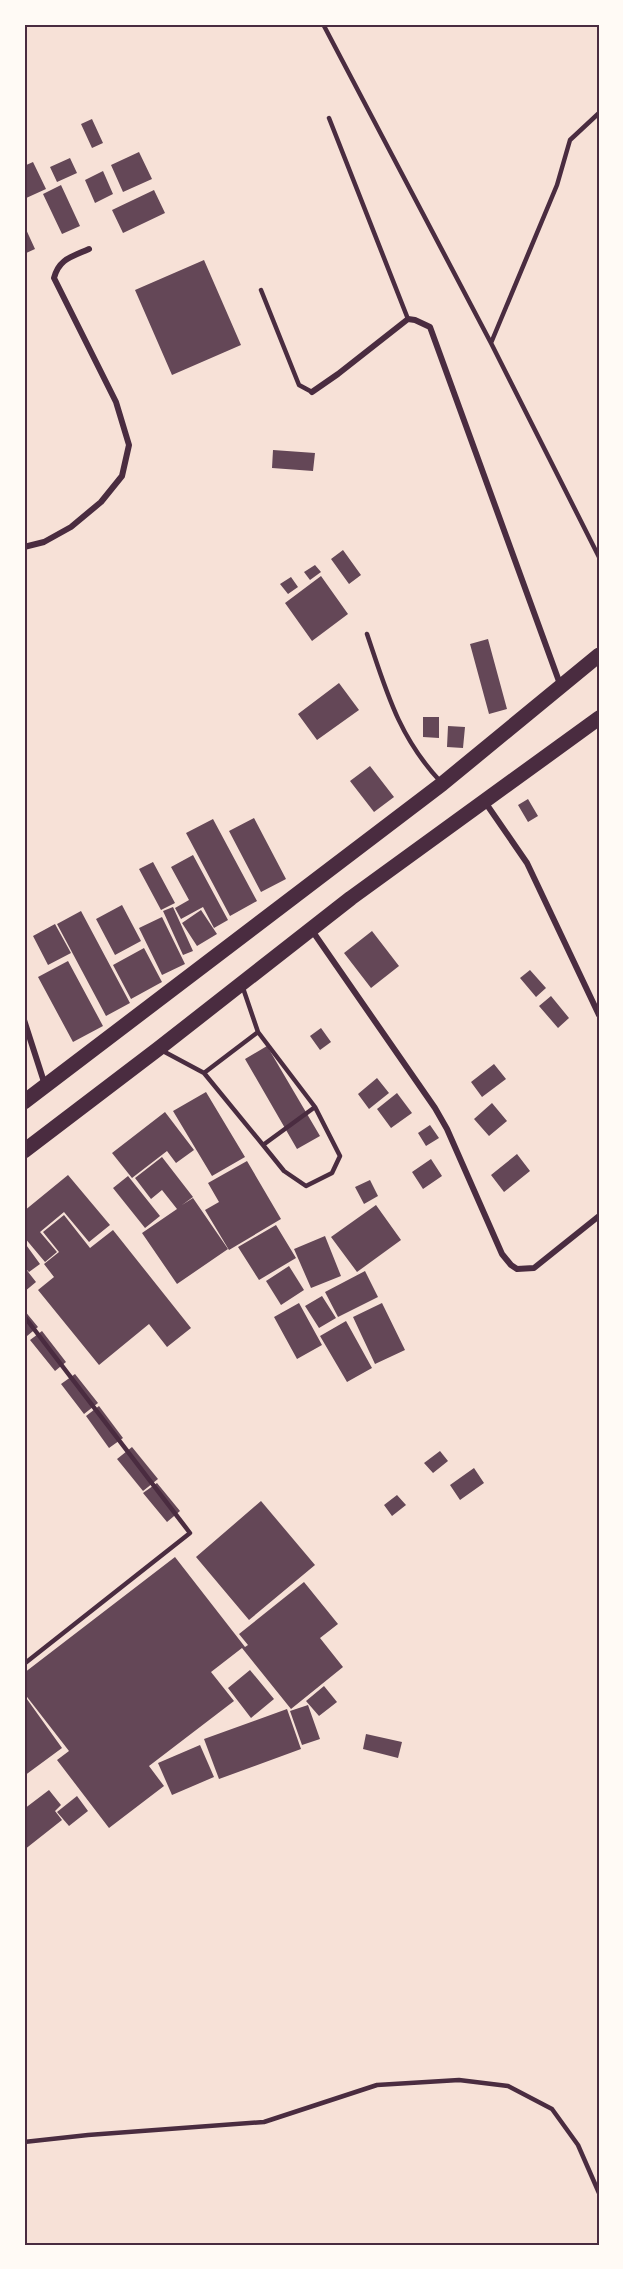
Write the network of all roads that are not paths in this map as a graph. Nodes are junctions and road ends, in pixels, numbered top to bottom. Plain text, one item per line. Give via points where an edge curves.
1 (323, 24) edge
2 (599, 113) edge
3 (329, 118) dead end
4 (88, 249) dead end
5 (261, 290) dead end
6 (408, 319) junction
7 (491, 343) junction
8 (312, 392) joint
9 (24, 548) edge
10 (599, 557) edge
11 (367, 634) dead end
12 (599, 655) edge
13 (561, 685) junction
14 (599, 718) edge
15 (442, 784) junction
16 (484, 801) junction
17 (311, 929) junction
18 (241, 983) junction
19 (599, 1016) edge
20 (24, 1020) edge
21 (258, 1032) junction
22 (26, 1034) edge
23 (158, 1049) junction
24 (204, 1073) junction
25 (45, 1085) junction
26 (24, 1101) edge
27 (315, 1107) junction
28 (263, 1145) junction
29 (24, 1151) edge
30 (599, 1216) edge
31 (24, 1316) edge
32 (24, 1664) edge
33 (24, 2142) edge
34 (599, 2193) edge

1 - 7 lane
2 - 7 lane via 570,140 557,184
3 - 6 lane
4 - 9 street via 66,259 57,267 54,278 116,402 129,445 122,476 101,502 71,527 45,542
5 - 8 lane via 299,385
6 - 8 street
6 - 13 street via 430,327
7 - 10 lane
11 - 15 lane via 393,711 423,763
12 - 13 highway
13 - 15 highway
14 - 16 highway
15 - 25 highway
16 - 17 highway
16 - 19 street via 527,863
17 - 18 highway
17 - 30 street via 435,1108 502,1254 511,1265 517,1269 534,1268
18 - 21 lane
18 - 23 highway
20 - 22 street
21 - 24 lane
21 - 27 lane
22 - 25 street
23 - 24 lane
23 - 29 highway
24 - 28 lane
25 - 26 highway
27 - 28 lane
27 - 28 lane via 340,1155 332,1173 306,1186 284,1171
31 - 32 lane via 190,1533
33 - 34 lane via 264,2122 377,2085 459,2080 508,2086 552,2109 578,2145

